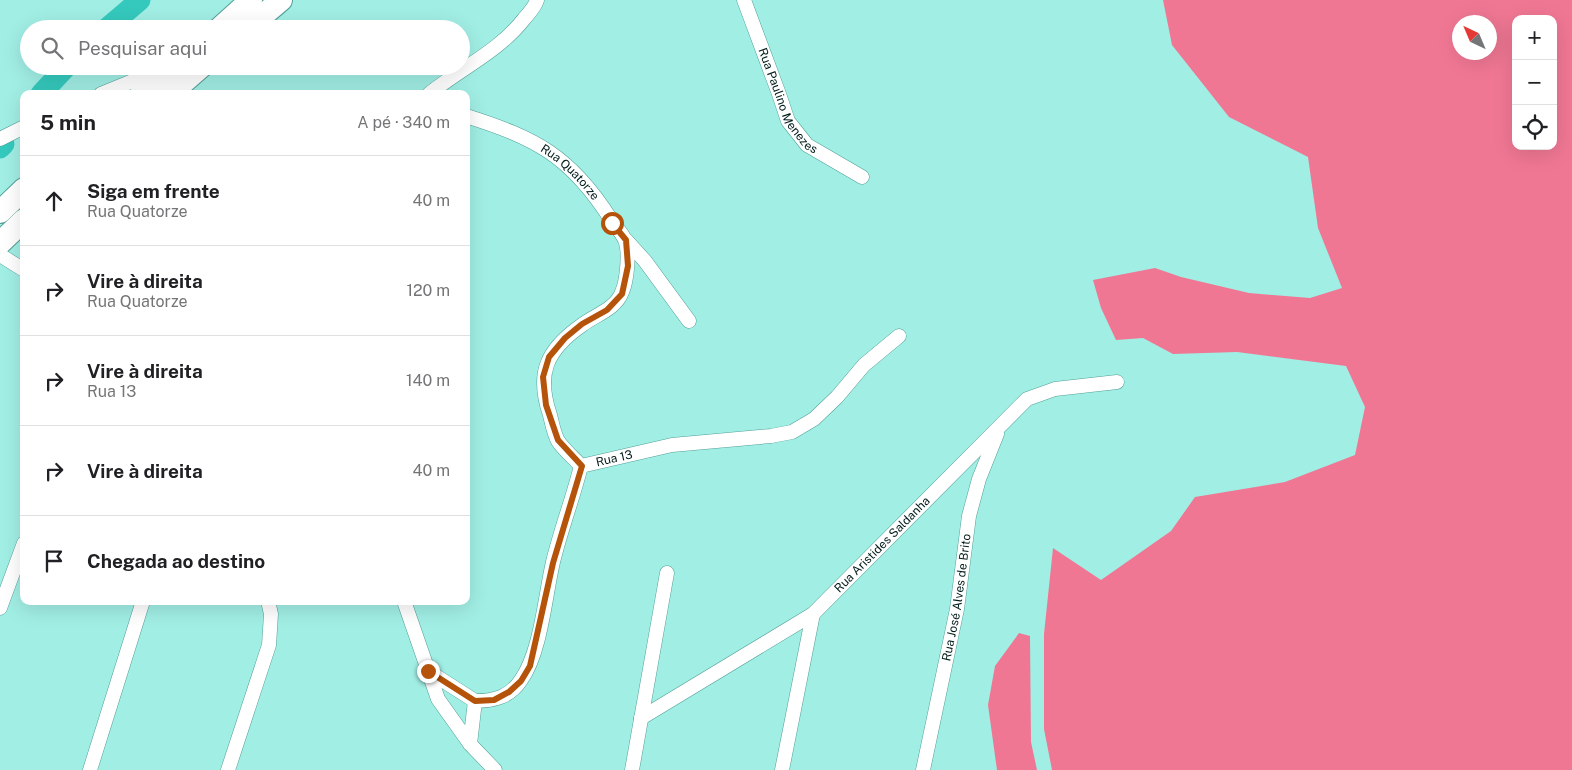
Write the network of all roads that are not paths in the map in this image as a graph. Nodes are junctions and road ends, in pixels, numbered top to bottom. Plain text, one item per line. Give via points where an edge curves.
1 (252, 0) edge
2 (281, 0) edge
3 (537, 0) edge
4 (744, 0) edge
5 (229, 20) edge
6 (258, 20) edge
7 (470, 65) edge
8 (148, 75) edge
9 (165, 75) edge
10 (192, 75) edge
11 (454, 75) edge
12 (111, 90) edge
13 (146, 90) edge
14 (175, 90) edge
15 (434, 90) edge
16 (470, 117) edge
17 (20, 129) edge
18 (0, 139) edge
19 (862, 176) dead end
20 (20, 193) edge
21 (0, 212) edge
22 (20, 224) edge
23 (626, 240) junction
24 (0, 243) edge
25 (0, 255) edge
26 (20, 268) edge
27 (690, 321) dead end
28 (899, 336) dead end
29 (1117, 382) dead end
30 (1000, 426) junction
31 (582, 466) junction
32 (20, 554) edge
33 (667, 573) dead end
34 (142, 605) edge
35 (269, 605) edge
36 (405, 605) edge
37 (0, 608) edge
38 (813, 614) junction
39 (428, 671) junction
40 (475, 701) junction
41 (641, 718) junction
42 (470, 744) junction
43 (90, 770) edge
44 (228, 770) edge
45 (495, 770) edge
46 (632, 770) edge
47 (782, 770) edge
48 (923, 770) edge

1 - 5 highway
2 - 6 highway
3 - 7 street via 499,46
4 - 19 street, Rua Paulino Menezes via 788,121 807,145
8 - 12 street
9 - 13 highway
10 - 14 highway
11 - 15 street
16 - 23 street, Rua Quatorze via 503,127 566,163 592,190
17 - 18 street
20 - 21 highway
22 - 24 highway
23 - 27 street
23 - 31 street, Rua Quatorze via 628,266 622,294 607,310 565,338 549,357 543,377 546,405 558,440
25 - 26 street
28 - 31 street, Rua 13 via 864,365 814,419 792,432 672,445
29 - 30 street, Rua Aristides Saldanha via 1055,389 1027,399
30 - 38 street, Rua Aristides Saldanha
30 - 48 street, Rua José Alves de Brito via 979,479 969,516 957,609
31 - 40 street, Rua 13 via 553,563 530,666 509,692 494,700
32 - 37 street
33 - 41 street
34 - 43 street
35 - 44 street via 270,645
36 - 39 street
38 - 41 street, Rua Aristides Saldanha
38 - 47 street
39 - 40 street
39 - 42 street via 438,699
40 - 42 street
41 - 46 street
42 - 45 street

